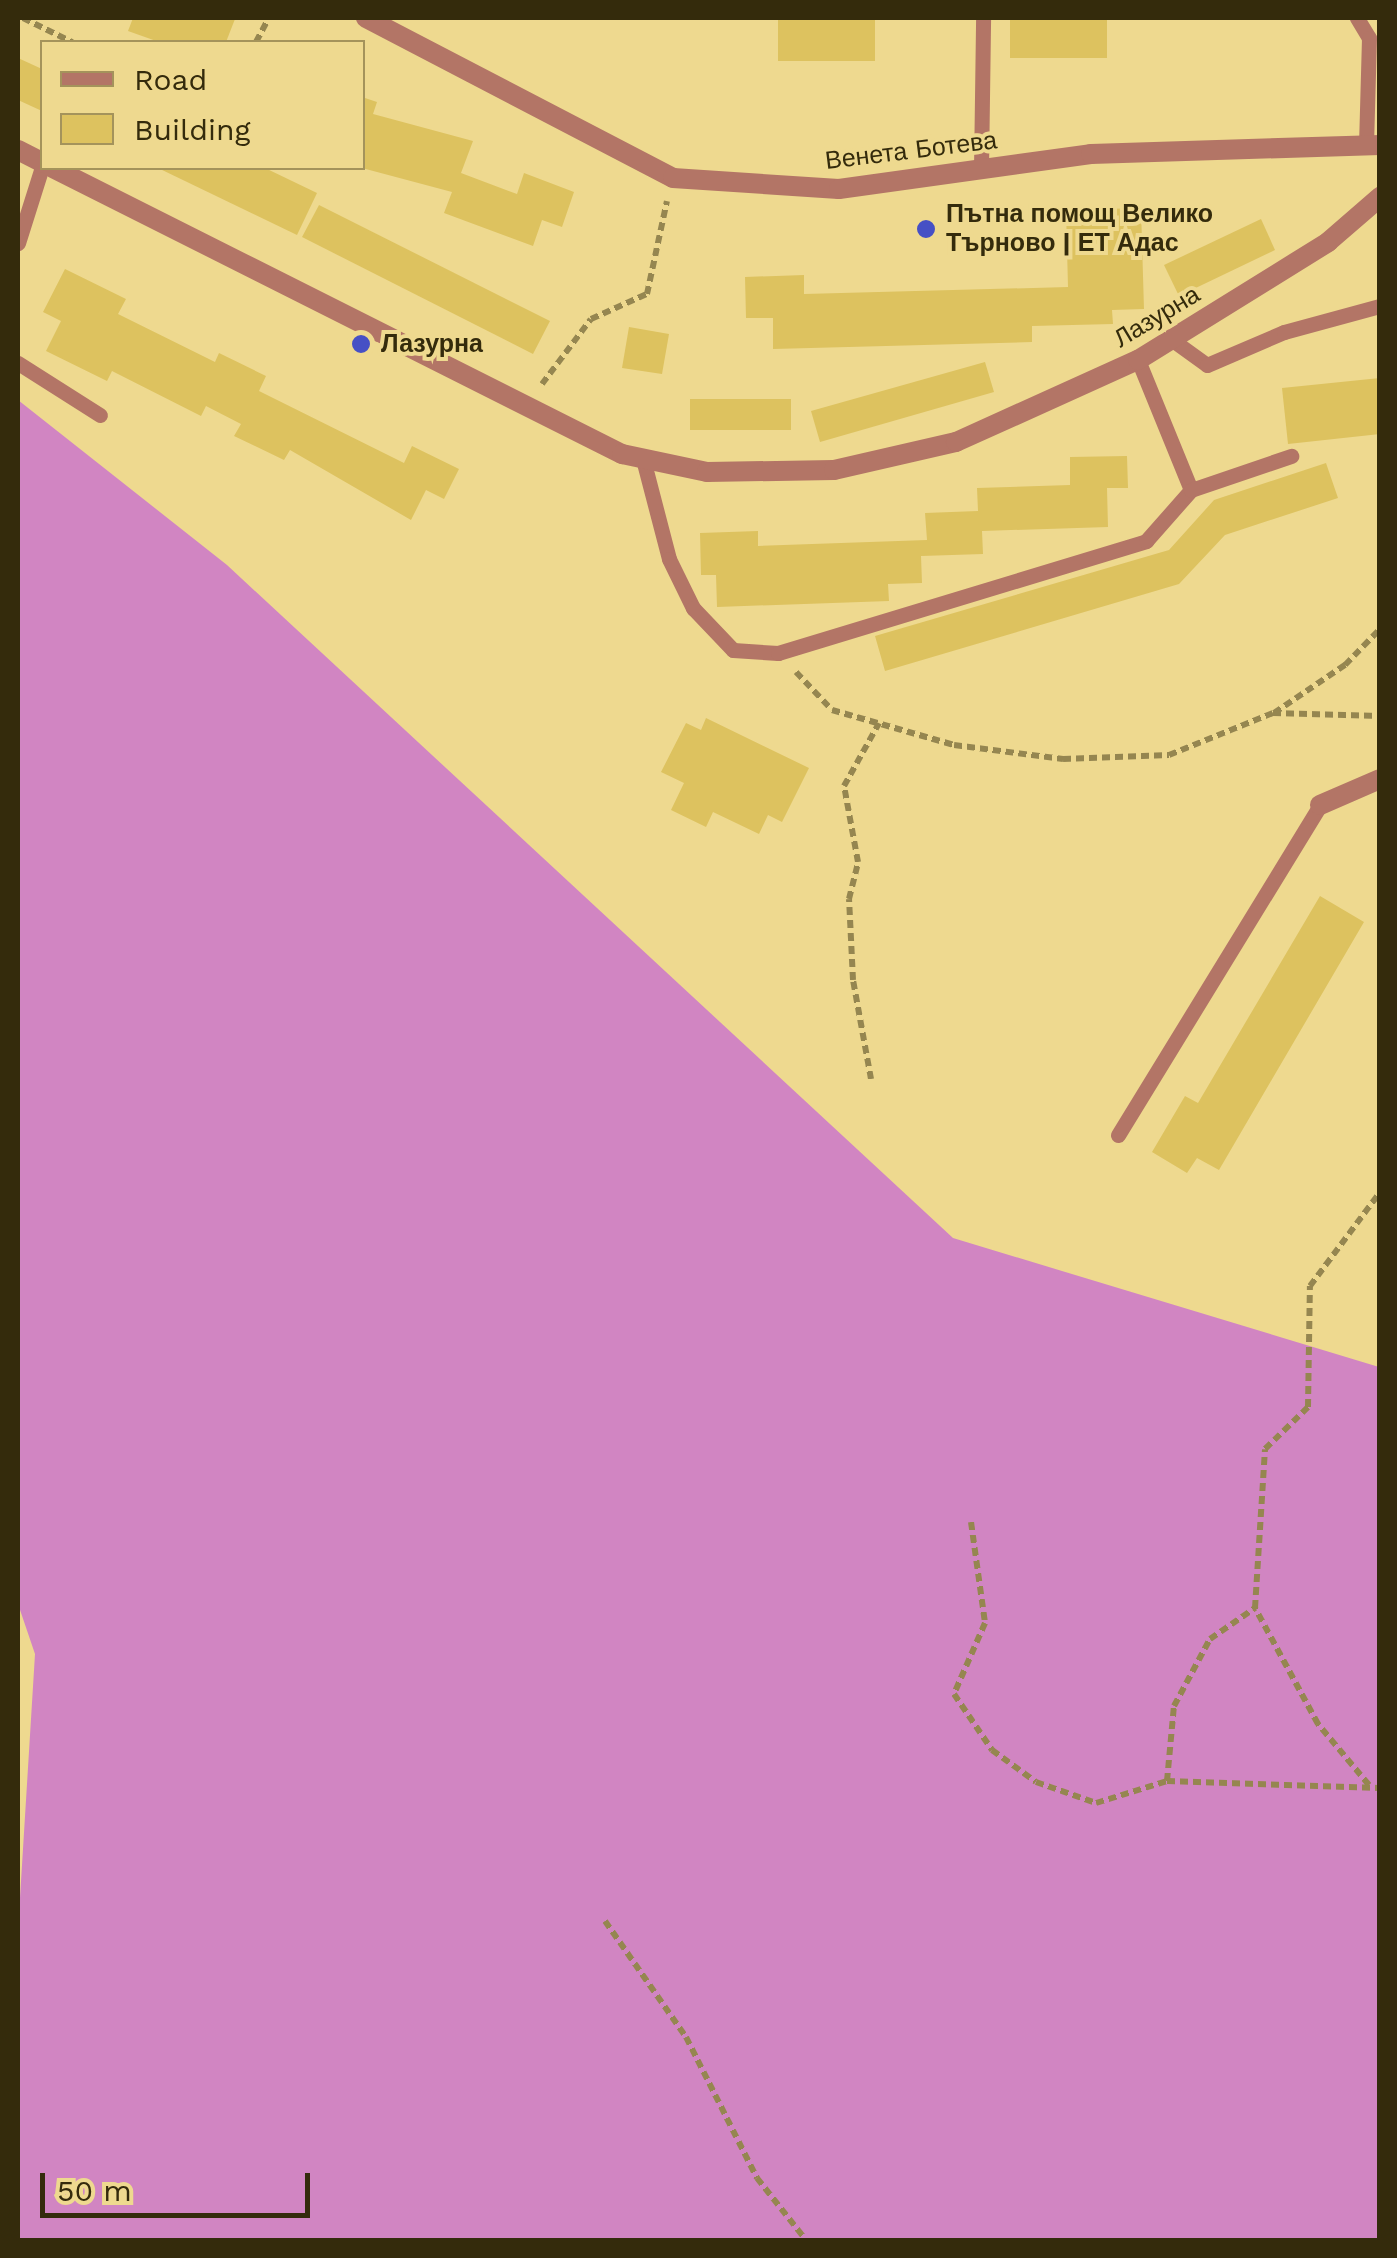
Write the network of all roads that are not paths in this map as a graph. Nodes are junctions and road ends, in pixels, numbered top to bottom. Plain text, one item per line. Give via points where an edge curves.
1 (366, 18) edge
2 (983, 18) edge
3 (1357, 18) edge
4 (1373, 146) edge
5 (18, 150) edge
6 (40, 164) edge
7 (981, 169) junction
8 (40, 170) edge
9 (57, 170) edge
10 (1380, 198) edge
11 (18, 243) edge
12 (1380, 306) edge
13 (1171, 340) junction
14 (1138, 360) junction
15 (18, 363) edge
16 (100, 415) dead end
17 (1291, 456) dead end
18 (643, 459) junction
19 (1192, 490) junction
20 (1380, 779) edge
21 (1320, 805) joint
22 (1118, 1135) dead end

1 - 7 street, Венета Ботева via 673,178 839,189
2 - 7 lane
3 - 4 lane via 1369,38
4 - 7 street, Венета Ботева via 1091,154
5 - 6 street
8 - 11 lane
9 - 18 street, Лазурна
10 - 13 street, Лазурна via 1328,242
12 - 13 lane via 1284,332 1207,365
13 - 14 street, Лазурна
14 - 18 street, Лазурна via 956,442 834,470 707,472
14 - 19 lane
15 - 16 lane
17 - 19 lane
18 - 19 lane via 669,558 693,608 733,650 778,653 1146,540
20 - 21 street
21 - 22 lane

